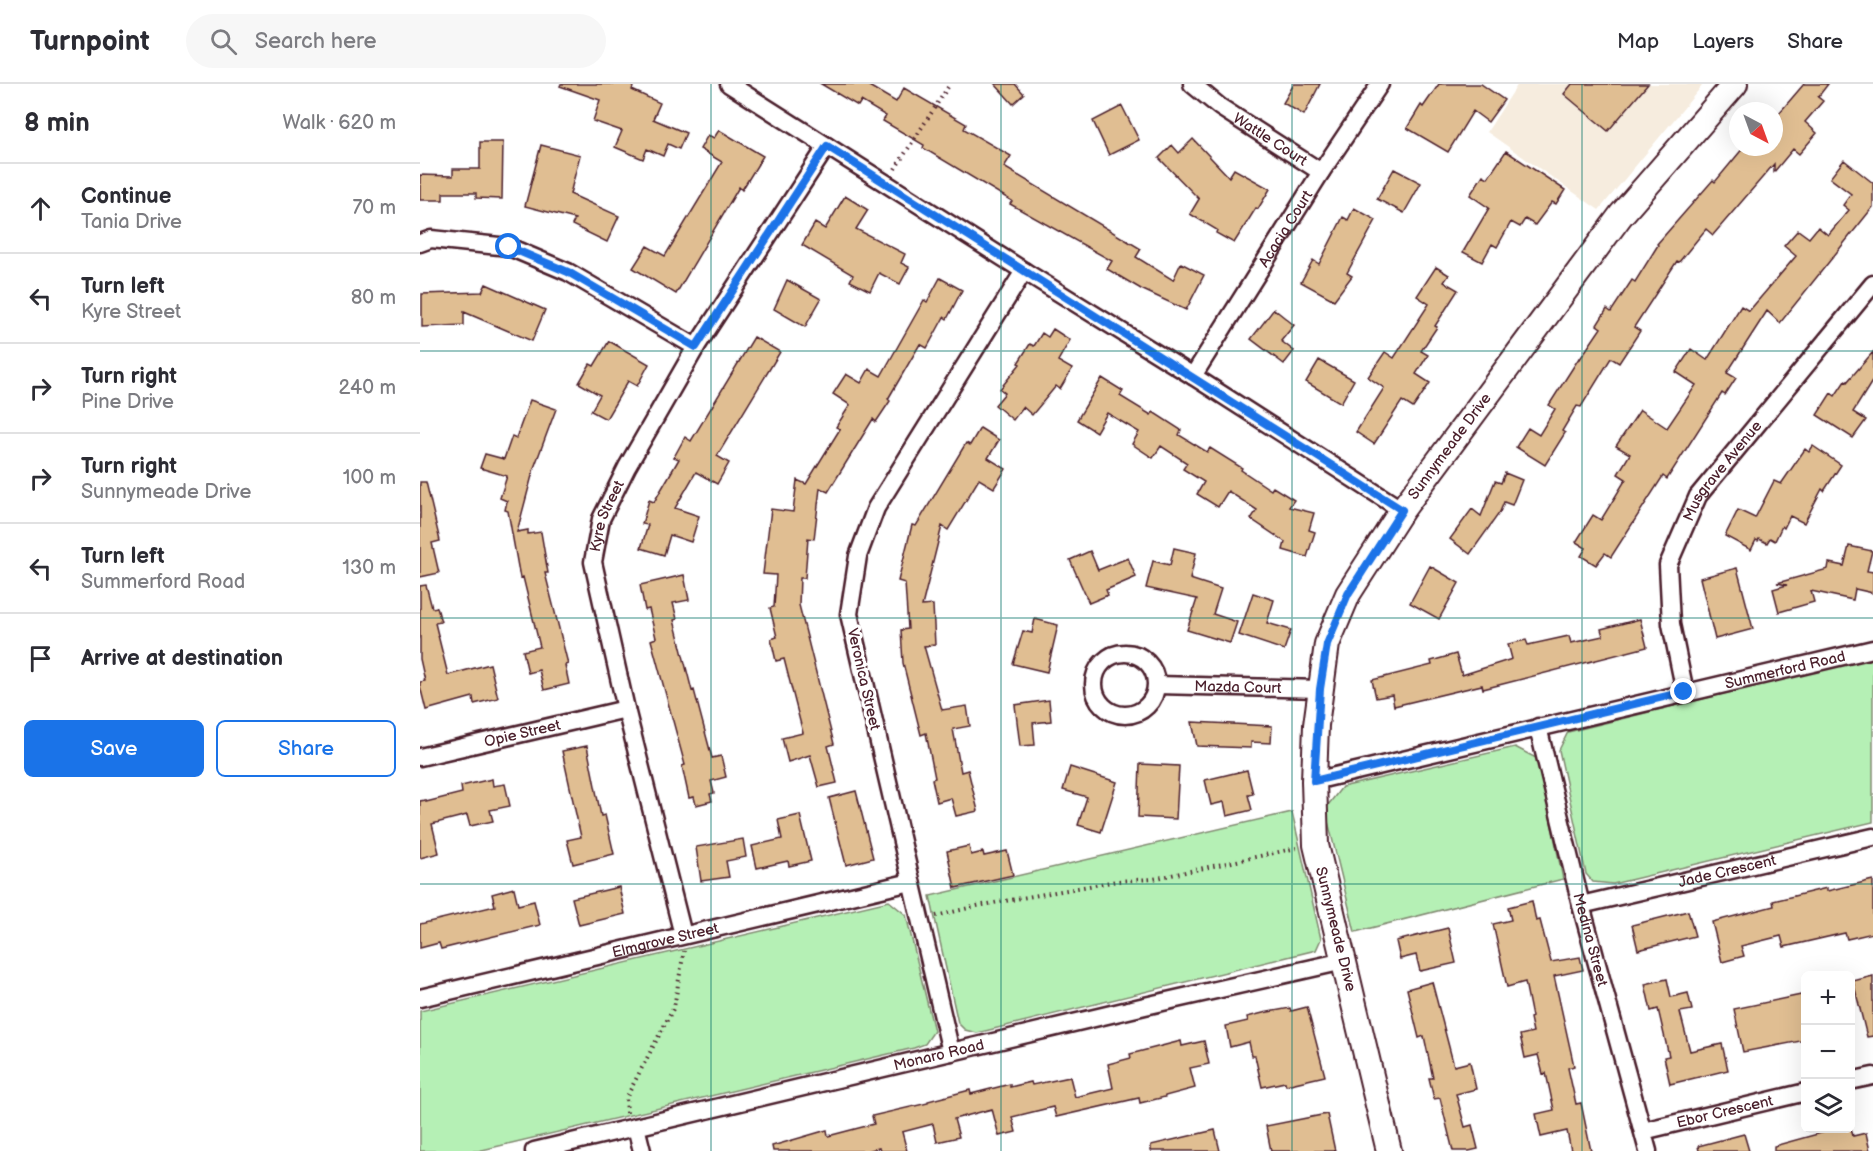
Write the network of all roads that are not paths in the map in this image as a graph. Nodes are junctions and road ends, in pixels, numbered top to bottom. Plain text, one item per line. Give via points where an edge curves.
1 (729, 84) edge
2 (1192, 84) edge
3 (1380, 84) edge
4 (1735, 84) edge
5 (827, 146) junction
6 (1321, 172) junction
7 (420, 243) edge
8 (1024, 271) junction
9 (1873, 284) edge
10 (696, 347) junction
11 (1193, 376) junction
12 (1402, 510) junction
13 (1873, 649) edge
14 (1157, 685) dead end
15 (1320, 689) junction
16 (1684, 692) junction
17 (626, 709) junction
18 (1538, 727) junction
19 (420, 757) edge
20 (1314, 781) junction
21 (1873, 837) edge
22 (911, 882) junction
23 (1581, 905) junction
24 (683, 935) junction
25 (1344, 961) junction
26 (420, 998) edge
27 (951, 1052) junction
28 (1873, 1076) edge
29 (1855, 1080) edge
30 (1801, 1093) edge
31 (632, 1128) junction
32 (1643, 1131) junction
33 (534, 1151) edge
34 (642, 1151) edge
35 (1389, 1151) edge
36 (1648, 1151) edge

1 - 5 street
2 - 6 street, Wattle Court via 1220,107
3 - 6 street, Acacia Court
4 - 12 street, Sunnymeade Drive via 1621,215
5 - 8 street
5 - 10 street, Kyre Street
6 - 11 street, Acacia Court
7 - 10 street via 431,239 509,247 568,272
8 - 11 street
8 - 22 street, Veronica Street via 876,508 858,556 849,614
9 - 16 street, Musgrave Avenue via 1698,495 1668,565 1671,624
10 - 17 street, Kyre Street via 601,519 593,562
11 - 12 street
12 - 15 street, Sunnymeade Drive via 1348,594 1327,644
13 - 16 street, Summerford Road
14 - 15 street, Mazda Court
15 - 20 street, Sunnymeade Drive
16 - 18 street, Summerford Road
17 - 19 street, Opie Street
17 - 24 street, Kyre Street
18 - 20 street, Summerford Road
18 - 23 street, Medina Street
20 - 25 street, Sunnymeade Drive via 1316,844
21 - 23 street, Jade Crescent
22 - 24 street, Elmgrove Street
22 - 27 street, Veronica Street
23 - 32 street, Medina Street
24 - 26 street, Elmgrove Street
25 - 27 street, Monaro Road
25 - 35 street, Sunnymeade Drive
27 - 31 street, Monaro Road
28 - 29 street
30 - 32 street, Ebor Crescent
31 - 33 street, Monaro Road
31 - 34 street
32 - 36 street, Medina Street

